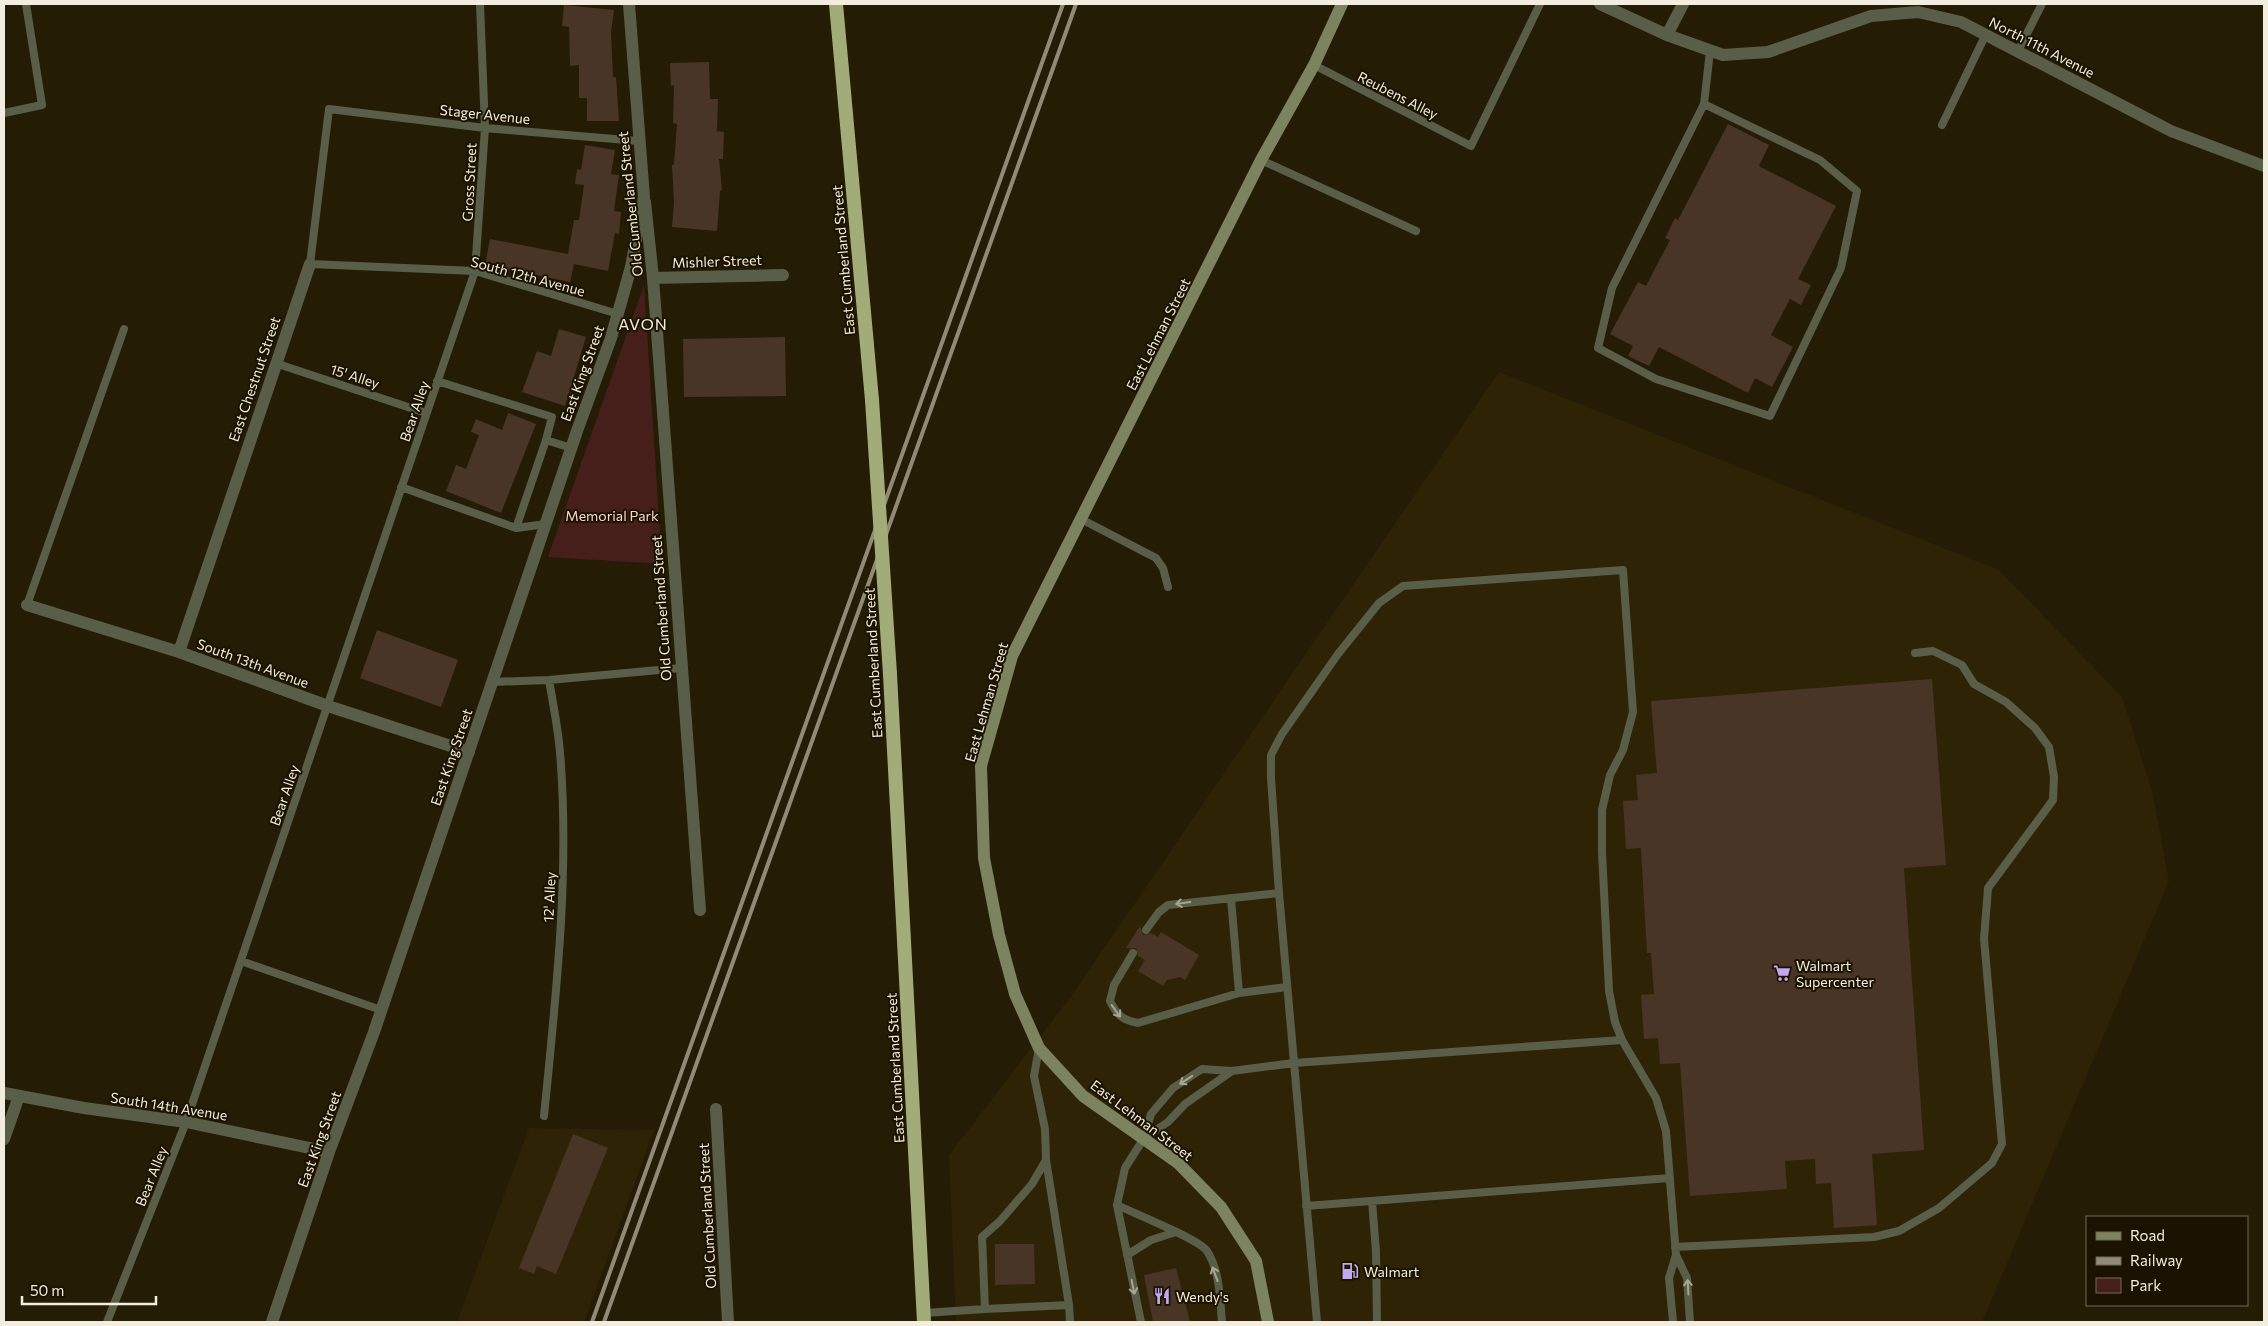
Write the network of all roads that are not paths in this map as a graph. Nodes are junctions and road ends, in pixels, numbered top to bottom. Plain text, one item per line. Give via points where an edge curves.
1 (26, 4) edge
2 (480, 4) edge
3 (629, 4) edge
4 (836, 4) edge
5 (1342, 4) edge
6 (1540, 4) edge
7 (1600, 4) edge
8 (1683, 4) edge
9 (2042, 4) edge
10 (1986, 34) junction
11 (1667, 35) junction
12 (1710, 50) junction
13 (2018, 51) junction
14 (1314, 65) junction
15 (1704, 104) junction
16 (329, 109) joint
17 (4, 113) edge
18 (1942, 125) dead end
19 (485, 128) junction
20 (638, 141) junction
21 (1261, 160) junction
22 (2264, 166) edge
23 (644, 197) junction
24 (1416, 231) dead end
25 (310, 264) junction
26 (475, 271) junction
27 (783, 275) dead end
28 (653, 278) junction
29 (618, 314) junction
30 (124, 329) dead end
31 (275, 363) junction
32 (437, 381) junction
33 (426, 412) junction
34 (546, 440) junction
35 (571, 448) junction
36 (401, 487) junction
37 (1081, 519) junction
38 (546, 524) junction
39 (516, 528) junction
40 (1168, 587) dead end
41 (27, 605) joint
42 (179, 652) junction
43 (1915, 653) dead end
44 (681, 668) junction
45 (549, 680) junction
46 (492, 682) junction
47 (328, 706) junction
48 (469, 752) junction
49 (1279, 893) junction
50 (1231, 898) junction
51 (700, 910) dead end
52 (1146, 930) dead end
53 (1133, 953) dead end
54 (241, 961) junction
55 (1287, 987) junction
56 (1239, 993) junction
57 (381, 1010) junction
58 (1622, 1040) junction
59 (1039, 1048) junction
60 (1294, 1063) junction
61 (1232, 1071) junction
62 (4, 1093) edge
63 (19, 1096) junction
64 (716, 1109) dead end
65 (544, 1116) dead end
66 (186, 1122) junction
67 (1144, 1138) junction
68 (4, 1139) edge
69 (329, 1152) junction
70 (1046, 1160) junction
71 (1670, 1178) junction
72 (1372, 1201) junction
73 (1117, 1205) junction
74 (1306, 1206) junction
75 (1176, 1232) junction
76 (1676, 1251) junction
77 (1127, 1255) junction
78 (1069, 1305) junction
79 (985, 1309) junction
80 (924, 1317) edge
81 (107, 1322) edge
82 (272, 1322) edge
83 (728, 1322) edge
84 (1070, 1322) edge
85 (1141, 1322) edge
86 (1222, 1322) edge
87 (1268, 1322) edge
88 (1317, 1322) edge
89 (1378, 1322) edge
90 (1673, 1322) edge
91 (1690, 1322) edge

1 - 17 lane via 42,105
2 - 19 lane, Gross Street
3 - 20 street, Old Cumberland Street
4 - 80 highway, East Cumberland Street, bridge via 872,400
5 - 14 main road, East Lehman Street
6 - 14 lane, Reubens Alley via 1471,146
7 - 11 street, North 11th Avenue
8 - 11 street
9 - 13 lane
10 - 12 street, North 11th Avenue via 1961,22 1918,12 1872,16 1768,52 1723,55
10 - 13 street, North 11th Avenue
10 - 18 lane
11 - 12 street, North 11th Avenue
12 - 15 lane
13 - 22 street, North 11th Avenue via 2171,131
14 - 21 main road, East Lehman Street
15 - 15 lane via 1612,288 1598,348 1656,379 1770,416 1841,268 1857,191 1820,160
16 - 19 lane, Stager Avenue
16 - 25 lane, East Chestnut Street
19 - 20 lane, Stager Avenue
19 - 26 lane, Gross Street
20 - 23 street, Old Cumberland Street
21 - 24 lane
21 - 37 main road, East Lehman Street
23 - 28 street, Old Cumberland Street
23 - 29 street, East King Street via 640,231
25 - 26 lane, South 12th Avenue
25 - 31 street, East Chestnut Street
26 - 29 lane, South 12th Avenue
26 - 32 lane, Bear Alley
27 - 28 street, Mishler Street
28 - 44 street, Old Cumberland Street
29 - 35 street, East King Street
30 - 41 lane
31 - 33 lane, 15' Alley
31 - 42 street, East Chestnut Street
32 - 33 lane, Bear Alley
32 - 34 lane via 552,417
33 - 36 lane, Bear Alley
34 - 35 lane
34 - 39 lane
35 - 38 street, East King Street
36 - 39 lane
36 - 47 lane, Bear Alley
37 - 40 lane via 1156,558 1163,568
37 - 59 main road, East Lehman Street via 1012,656 981,766 984,858 999,935 1015,994
38 - 39 lane
38 - 46 street, East King Street
41 - 42 street, South 13th Avenue
42 - 47 street, South 13th Avenue
43 - 76 lane via 1933,650 1962,665 1974,684 2006,702 2035,728 2049,747 2054,777 2053,800 1988,888 1984,939 2002,1144 1992,1164 1939,1208 1899,1231 1874,1237
44 - 45 lane
44 - 51 street, Old Cumberland Street
45 - 46 lane
45 - 65 lane, 12' Alley via 560,751 564,877
46 - 48 street, East King Street
47 - 48 street, South 13th Avenue
47 - 54 lane, Bear Alley
48 - 57 street, East King Street
49 - 50 lane
49 - 55 lane
49 - 58 lane via 1271,755 1338,654 1379,603 1403,586 1623,570 1633,712 1627,737 1604,794 1602,852 1609,991
50 -> 52 lane via 1168,906 1159,912
50 - 56 lane
53 -> 56 lane via 1114,985 1110,1001 1125,1021 1142,1021
54 - 57 lane
54 - 66 lane, Bear Alley
55 - 56 lane
55 - 60 lane
57 - 69 street, East King Street
58 - 60 lane
58 - 71 lane via 1656,1098 1666,1131
59 - 67 main road, East Lehman Street via 1083,1096
59 - 70 lane via 1034,1076 1045,1129
60 - 61 lane
60 - 74 lane
61 - 67 lane
61 -> 67 lane via 1202,1069 1174,1088 1151,1114
62 - 63 street, South 14th Avenue
63 - 66 street, South 14th Avenue
63 - 68 street
64 - 83 street, Old Cumberland Street
66 - 69 street, South 14th Avenue
66 - 81 lane, Bear Alley
67 - 73 lane via 1125,1168
67 - 87 main road, East Lehman Street via 1178,1163 1221,1207 1256,1261
69 - 82 street, East King Street
70 - 78 lane
70 - 79 lane via 1026,1191 982,1237
71 - 72 lane
71 - 76 lane
72 - 74 lane
72 - 89 lane
73 - 75 lane
73 - 77 lane
74 - 88 lane
75 - 77 lane via 1151,1240
86 -> 75 lane via 1218,1281 1206,1250
76 - 90 lane via 1669,1278
91 -> 76 lane via 1688,1278
77 -> 85 lane
78 - 79 lane
78 - 84 lane
79 - 80 lane

